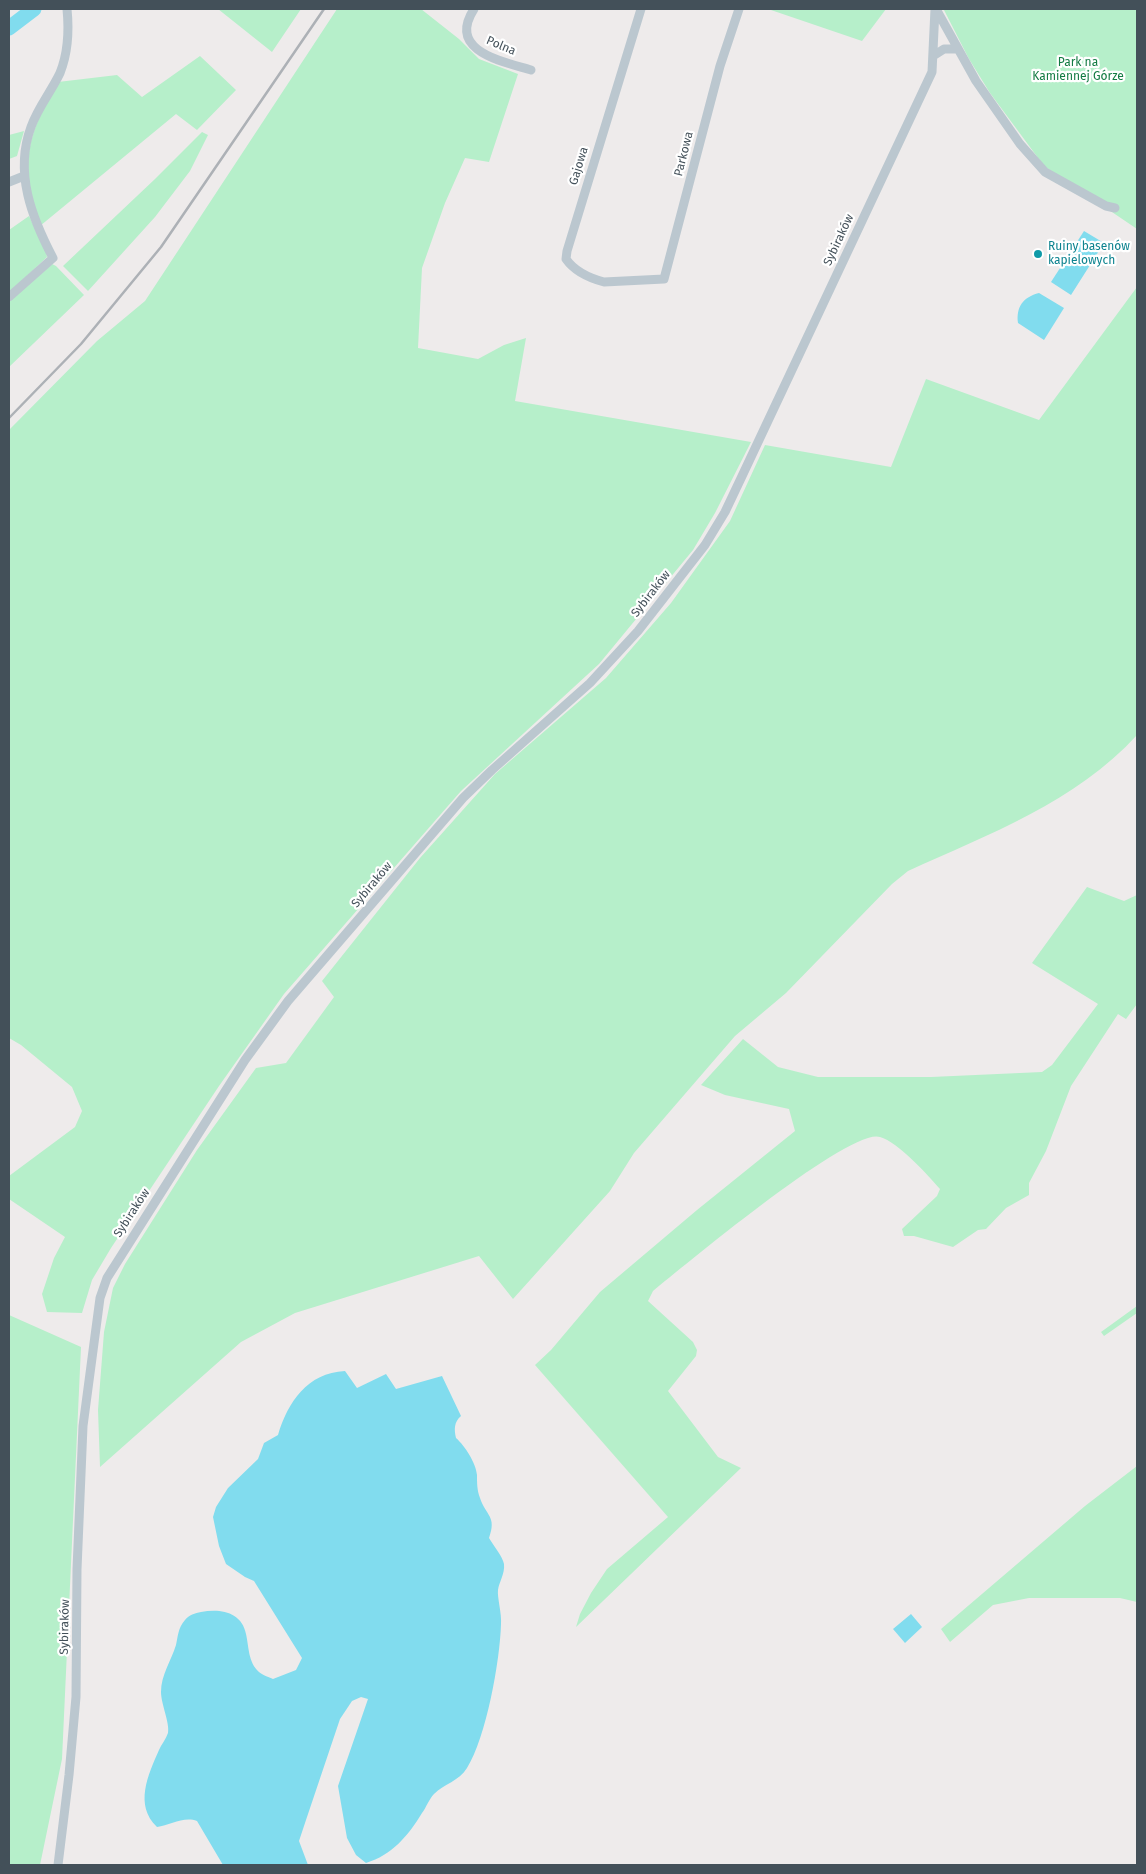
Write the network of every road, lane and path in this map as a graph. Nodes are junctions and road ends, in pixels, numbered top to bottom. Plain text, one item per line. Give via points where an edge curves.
1 (68, 9) edge
2 (474, 9) edge
3 (641, 9) edge
4 (739, 9) edge
5 (936, 9) edge
6 (958, 49) junction
7 (934, 56) junction
8 (531, 70) dead end
9 (24, 176) junction
10 (9, 182) edge
11 (1115, 208) dead end
12 (635, 279) joint
13 (9, 297) edge
14 (58, 1865) edge

1 - 9 street via 63,62 31,126
2 - 8 street, Polna via 466,26 474,47 498,60
3 - 12 street, Gajowa via 566,251 570,264 594,280
4 - 12 street, Parkowa via 717,75 664,279
5 - 6 street
5 - 7 street, Sybiraków
6 - 7 street via 944,49
6 - 11 street via 1020,144 1045,172
7 - 14 street, Sybiraków via 928,81 744,474 705,545 614,658 463,798 288,1001 245,1060 107,1278 100,1298 82,1426 76,1697
9 - 10 street
9 - 13 street via 33,214 53,258

